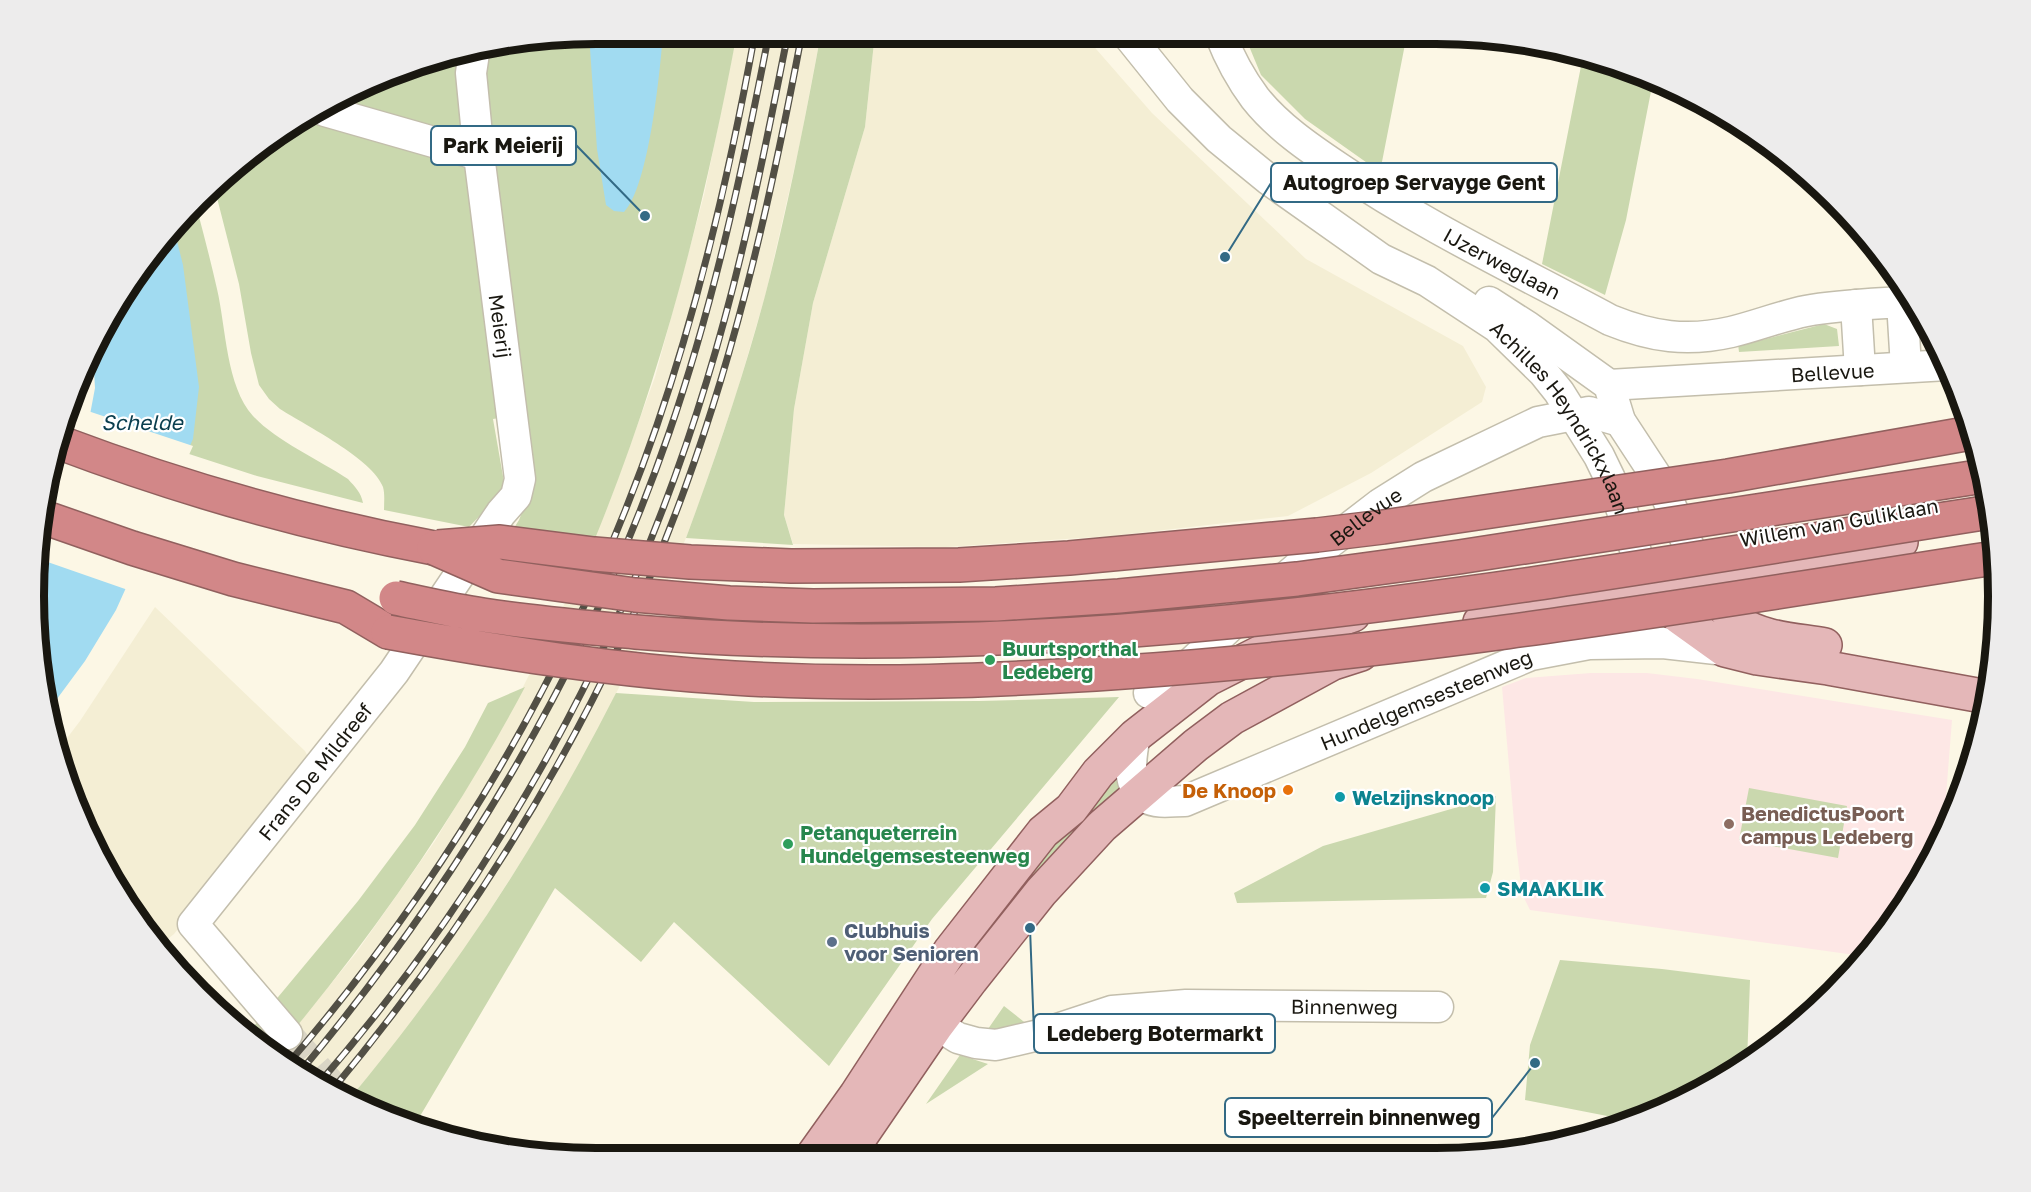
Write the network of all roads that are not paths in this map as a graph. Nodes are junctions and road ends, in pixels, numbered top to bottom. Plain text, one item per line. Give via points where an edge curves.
1 (1135, 44) edge
2 (1224, 44) edge
3 (473, 57) edge
4 (330, 112) edge
5 (479, 155) junction
6 (1427, 281) junction
7 (1902, 302) edge
8 (1902, 302) edge
9 (1856, 305) junction
10 (1937, 366) edge
11 (1906, 367) junction
12 (1860, 370) junction
13 (1609, 385) junction
14 (1573, 415) junction
15 (1620, 421) junction
16 (1963, 434) edge
17 (65, 444) edge
18 (1975, 477) edge
19 (516, 496) joint
20 (1979, 498) edge
21 (1981, 513) edge
22 (49, 519) edge
23 (1983, 526) edge
24 (1689, 547) junction
25 (434, 548) junction
26 (1637, 555) junction
27 (1986, 559) edge
28 (1704, 579) junction
29 (1653, 587) junction
30 (346, 607) junction
31 (1725, 650) junction
32 (1982, 676) edge
33 (1149, 693) dead end
34 (1978, 695) edge
35 (1134, 736) junction
36 (1140, 792) junction
37 (1438, 1007) dead end
38 (937, 1025) junction
39 (287, 1034) tunnel mouth
40 (818, 1148) edge
41 (853, 1148) edge

1 - 6 street, Achilles Heyndrickxlaan via 1180,100 1268,179 1381,259
2 - 9 street, IJzerweglaan via 1256,99 1284,128 1319,155 1423,220 1610,320 1670,338 1704,337 1805,311
3 - 5 street, Meierij via 471,73
4 - 5 street
5 - 19 street, Meierij via 520,479
6 - 13 street, Achilles Heyndrickxlaan via 1475,294
6 - 14 street, Achilles Heyndrickxlaan via 1497,327 1543,372
7 - 9 street, IJzerweglaan
8 - 11 street, IJzerweglaan
9 - 12 street
10 - 11 street, Bellevue
11 - 12 street, Bellevue
12 - 13 street, Bellevue
13 - 15 street
14 - 15 street, Bellevue via 1589,412
14 - 26 street, Achilles Heyndrickxlaan via 1614,487
14 - 33 street, Bellevue via 1538,422 1423,477 1380,504 1298,567 1188,666
15 - 24 street via 1660,482
16 - 25 highway, bridge via 1728,476 1317,536 1069,558 959,565 791,566 690,562 500,542
17 - 25 highway via 272,511 353,533
18 - 25 highway, bridge via 1297,579 996,604 813,606 647,596 498,576
19 - 39 street, Frans De Mildreef via 394,672 193,924
20 - 24 main road, Willem van Guliklaan
21 - 30 highway, bridge via 1463,593 1290,616 1122,632 898,642 730,639 576,627 482,615 396,598
22 - 30 highway via 233,579
23 - 28 main road, Willem van Guliklaan
24 - 26 main road
24 - 28 main road
26 - 29 main road, Achilles Heyndrickxlaan
26 - 35 main road via 1497,578 1369,609 1291,637 1208,679
27 - 30 highway, bridge via 1356,651 1207,666 953,681 735,678 583,664 388,632
28 - 29 main road
28 - 32 main road via 1738,622 1754,631
29 - 31 main road, Hundelgemsesteenweg via 1679,617
29 - 36 main road via 1487,620 1332,663 1232,718
31 - 34 main road, Hundelgemsesteenweg
31 - 36 street, Hundelgemsesteenweg via 1663,643 1589,644 1531,655 1185,801 1147,799
35 - 36 street via 1130,763
35 - 40 main road via 1098,773 1071,809 1043,832 950,951
36 - 38 main road via 1102,826 1041,892
37 - 38 street, Binnenweg via 1186,1005 1113,1011 996,1045 958,1038
38 - 41 main road

